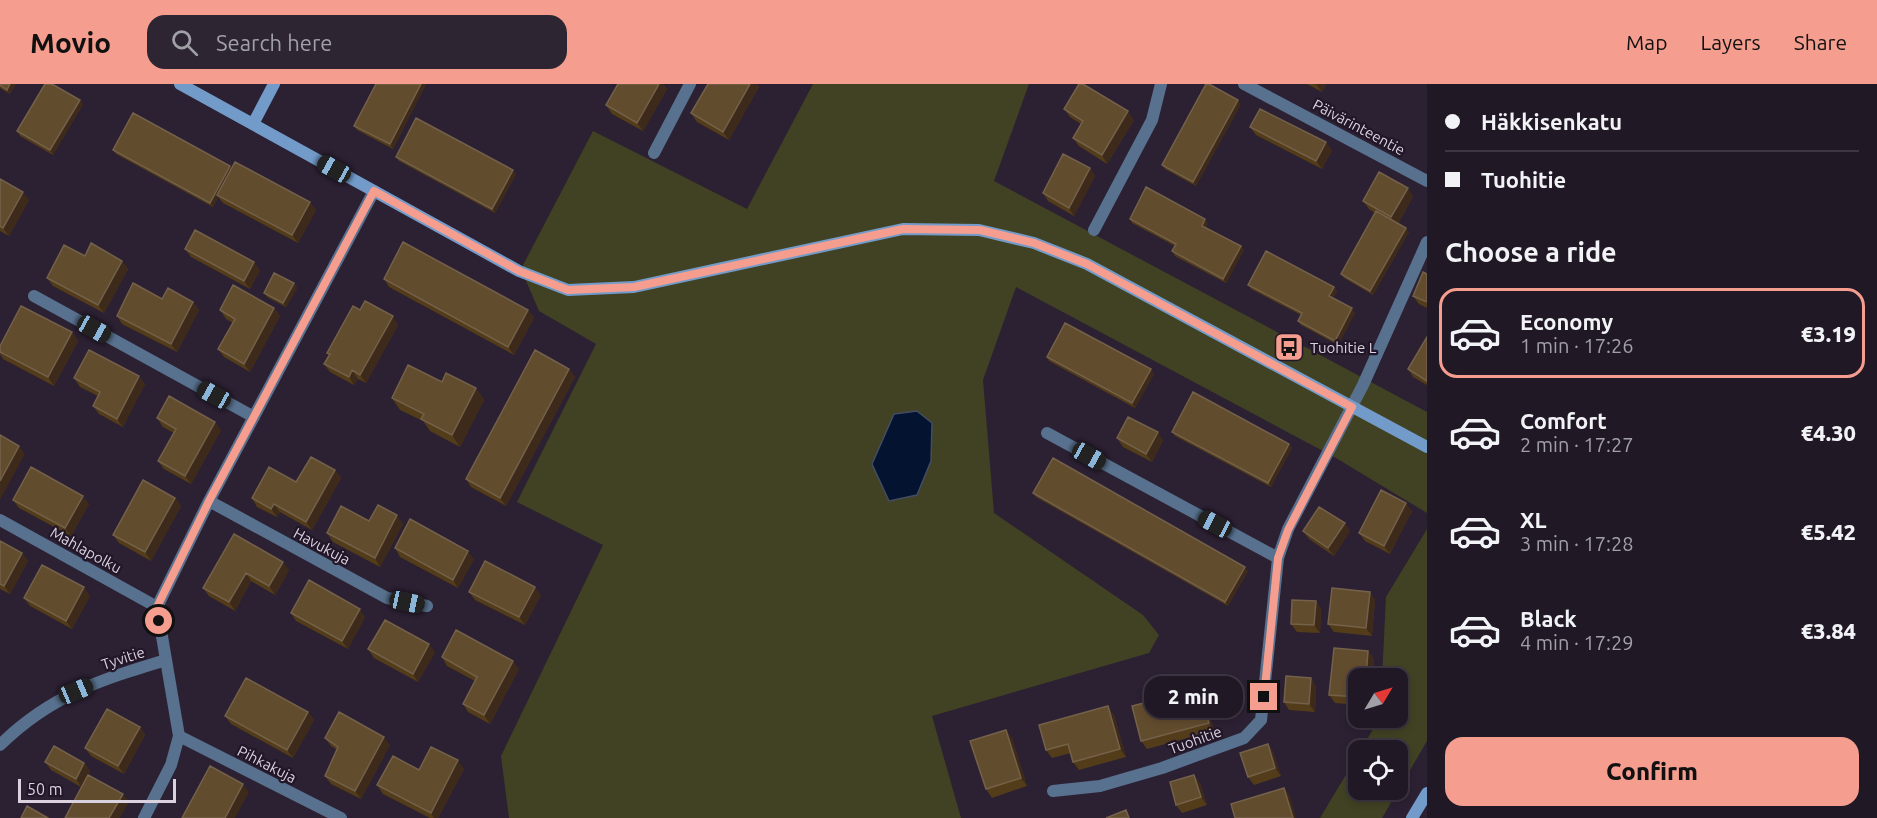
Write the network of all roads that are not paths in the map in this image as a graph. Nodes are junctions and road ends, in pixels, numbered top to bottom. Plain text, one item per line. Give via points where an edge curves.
1 (180, 84) edge
2 (274, 84) edge
3 (690, 84) edge
4 (1161, 84) edge
5 (1244, 84) edge
6 (253, 124) junction
7 (654, 153) dead end
8 (1427, 180) edge
9 (374, 191) junction
10 (1094, 230) dead end
11 (1427, 242) edge
12 (34, 296) dead end
13 (1352, 407) junction
14 (254, 417) junction
15 (1047, 433) dead end
16 (1427, 447) edge
17 (209, 501) junction
18 (0, 520) edge
19 (1278, 558) junction
20 (427, 606) dead end
21 (157, 607) junction
22 (166, 660) junction
23 (179, 736) junction
24 (0, 744) edge
25 (1053, 791) dead end
26 (1427, 793) edge
27 (144, 818) edge
28 (341, 818) edge
29 (1412, 818) edge

1 - 6 street
2 - 6 street
3 - 7 street
4 - 10 street via 1152,120
5 - 8 street, Päivärinteentie
6 - 9 street
9 - 13 street via 519,271 568,290 634,287 903,229 980,230 1034,243 1087,264
9 - 14 street
11 - 13 street
12 - 14 street
13 - 16 street
13 - 19 street, Tuohitie via 1288,530
14 - 17 street
15 - 19 street
17 - 20 street, Havukuja via 387,598
17 - 21 street
18 - 21 street, Mahlapolku
19 - 25 street, Tuohitie via 1261,720 1244,738 1100,786
21 - 22 street
22 - 23 street
22 - 24 street, Tyvitie via 61,697 25,720
23 - 27 street via 171,765
23 - 28 street, Pihkakuja
26 - 29 street

